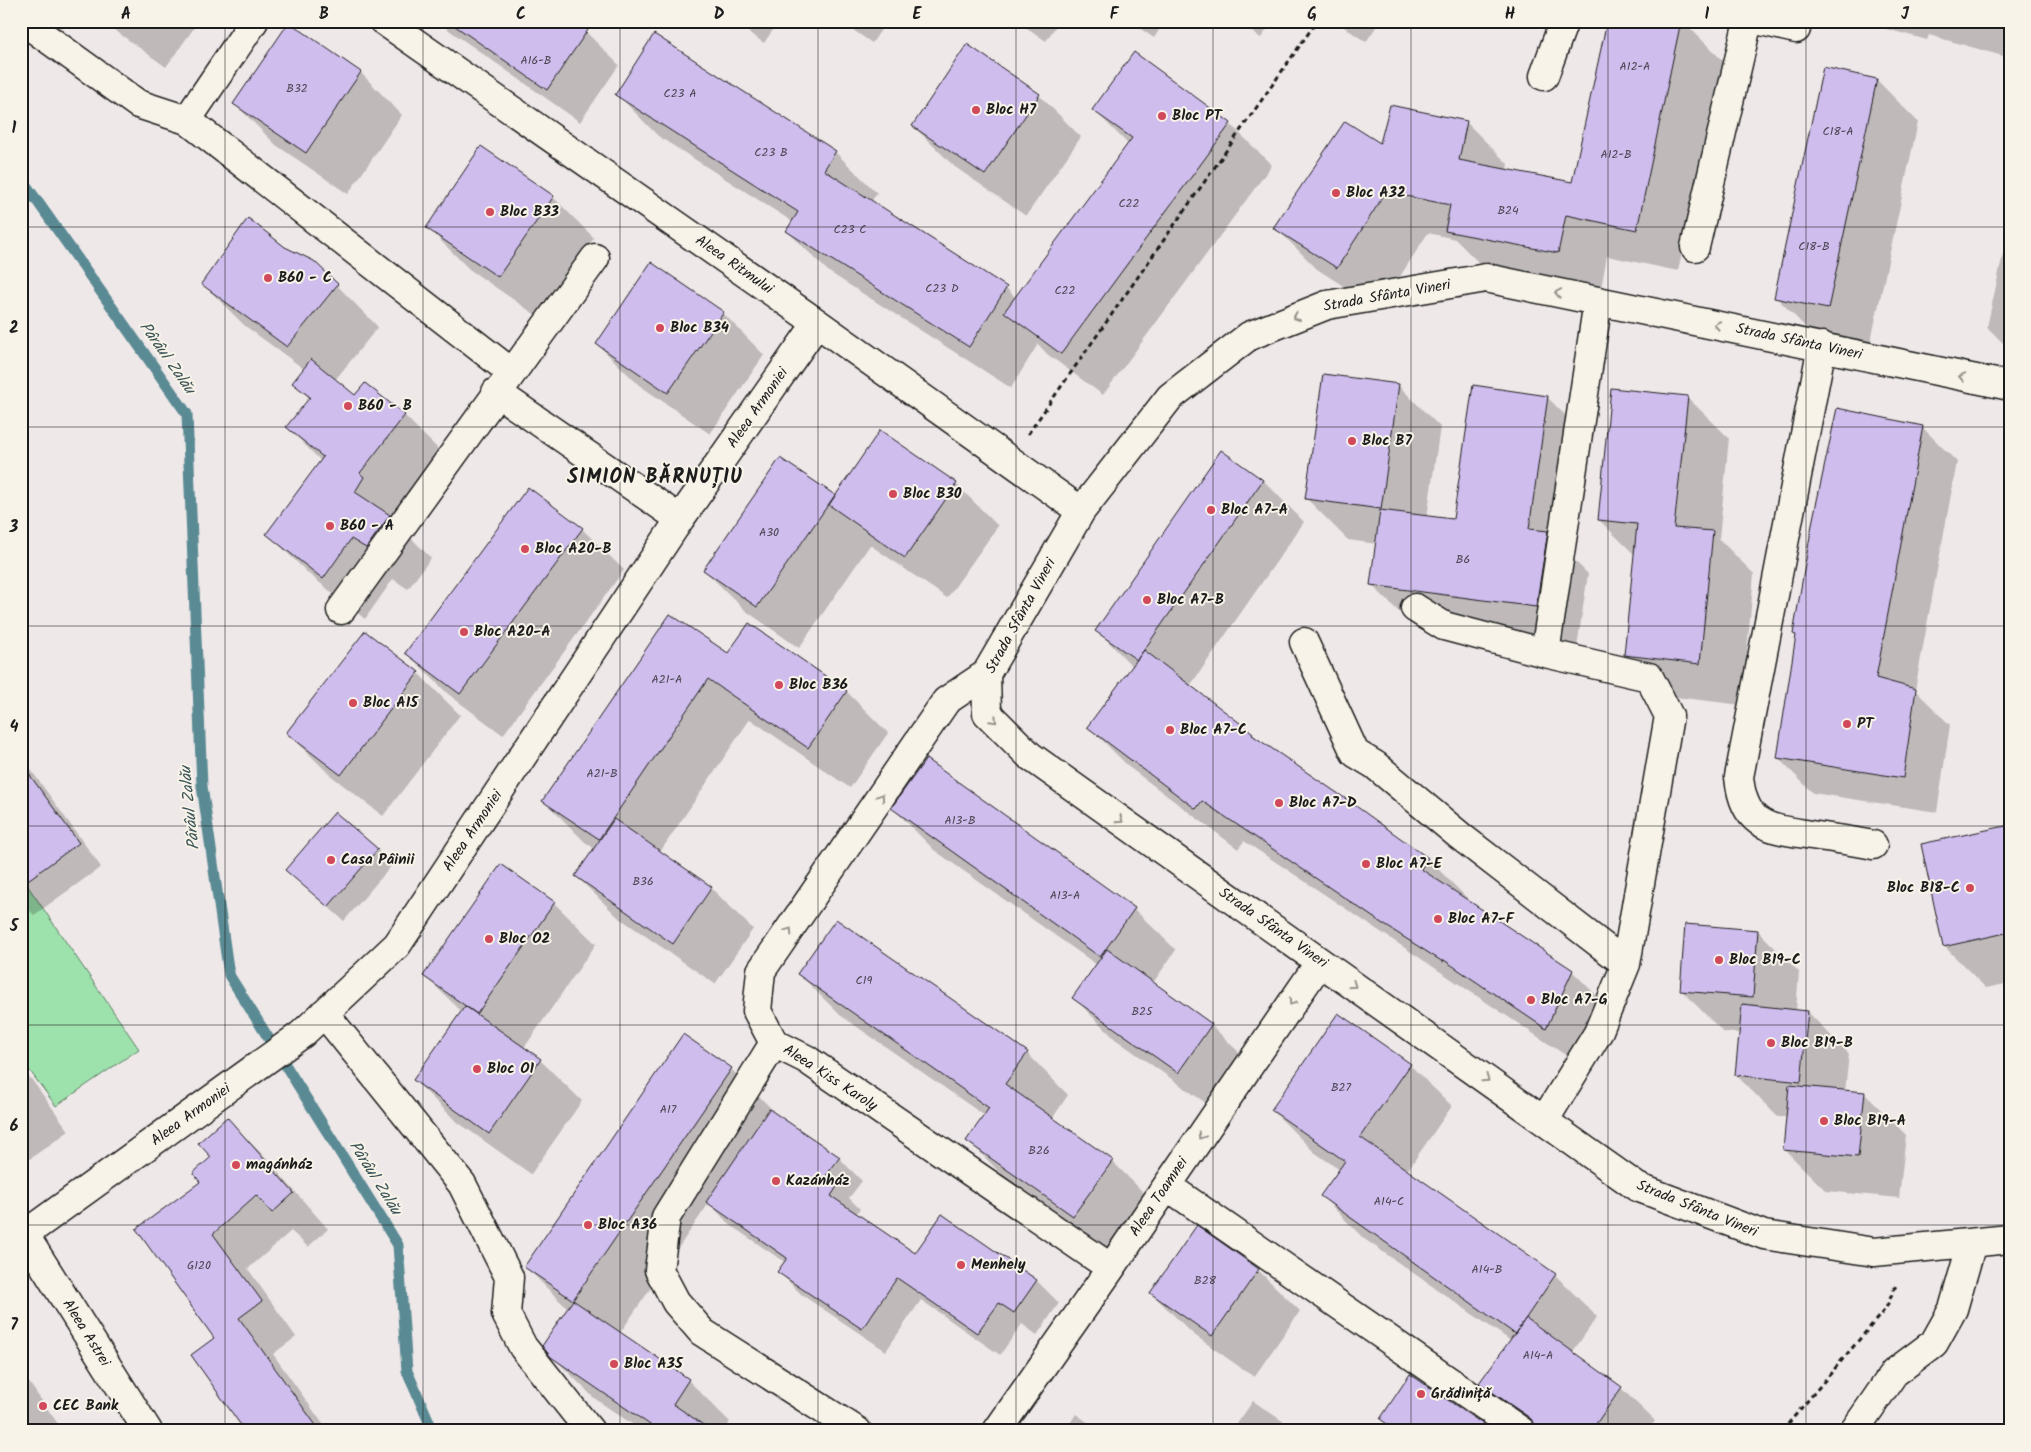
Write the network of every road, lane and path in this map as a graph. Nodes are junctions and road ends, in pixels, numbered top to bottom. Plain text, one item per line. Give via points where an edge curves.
1 (23, 21) edge
2 (254, 21) edge
3 (384, 21) edge
4 (1317, 21) edge
5 (1564, 21) edge
6 (1748, 21) edge
7 (1760, 21) edge
8 (1796, 29) dead end
9 (1544, 76) dead end
10 (187, 120) junction
11 (1695, 247) dead end
12 (595, 258) dead end
13 (1598, 301) junction
14 (817, 323) junction
15 (1822, 346) junction
16 (504, 382) junction
17 (2010, 386) edge
18 (1010, 460) junction
19 (1081, 511) junction
20 (680, 520) junction
21 (1415, 608) dead end
22 (341, 610) dead end
23 (1304, 642) dead end
24 (1545, 653) junction
25 (986, 674) junction
26 (1873, 844) dead end
27 (1320, 962) junction
28 (1626, 964) junction
29 (324, 1013) junction
30 (774, 1043) junction
31 (1544, 1121) junction
32 (1167, 1186) junction
33 (23, 1236) edge
34 (2010, 1239) edge
35 (1972, 1243) junction
36 (1913, 1248) junction
37 (1111, 1268) junction
38 (148, 1431) edge
39 (590, 1431) edge
40 (857, 1431) edge
41 (997, 1431) edge
42 (1520, 1431) edge
43 (1782, 1431) edge
44 (1854, 1431) edge

1 - 10 street via 138,104
2 - 10 street
3 - 14 street, Aleea Ritmului
4 - 18 path
5 - 9 street
6 - 11 street
7 - 8 street
10 - 16 street
12 - 16 street
15 -> 13 street, Strada Sfânta Vineri
13 -> 19 street, Strada Sfânta Vineri via 1486,278 1326,305 1249,336 1170,396
13 - 24 street
14 - 18 street, Aleea Ritmului
14 - 20 street, Aleea Armoniei
17 -> 15 street, Strada Sfânta Vineri
15 - 26 street via 1739,777 1740,792 1745,805 1770,828
16 - 20 street
16 - 22 street
18 - 19 street, Aleea Ritmului
19 - 25 street, Strada Sfânta Vineri
20 - 29 street, Aleea Armoniei via 397,945
21 - 24 street via 1444,626
23 - 28 street via 1355,752
24 - 28 street via 1649,678 1669,716
25 -> 27 street, Strada Sfânta Vineri via 987,713 1030,756
30 -> 25 street, Aleea Kiss Karoly via 757,1011 761,971 946,701
27 -> 31 street, Strada Sfânta Vineri
27 -> 32 street, Aleea Toamnei
28 - 31 street via 1598,1033
29 - 33 street, Aleea Armoniei via 250,1073
29 - 39 street via 462,1184 509,1277 506,1314 523,1347
30 - 37 street, Aleea Kiss Karoly via 806,1059
30 - 40 street via 666,1217 659,1270 676,1302 702,1332
31 - 36 street, Strada Sfânta Vineri via 1636,1186 1764,1235 1874,1252
32 - 37 street, Aleea Toamnei
32 - 42 street
33 - 38 street, Aleea Astrei
34 - 35 street, Strada Sfânta Vineri
35 - 36 street, Strada Sfânta Vineri
35 - 44 street via 1953,1309 1934,1344 1894,1373
36 - 43 path via 1886,1308
37 - 41 street, Aleea Toamnei

